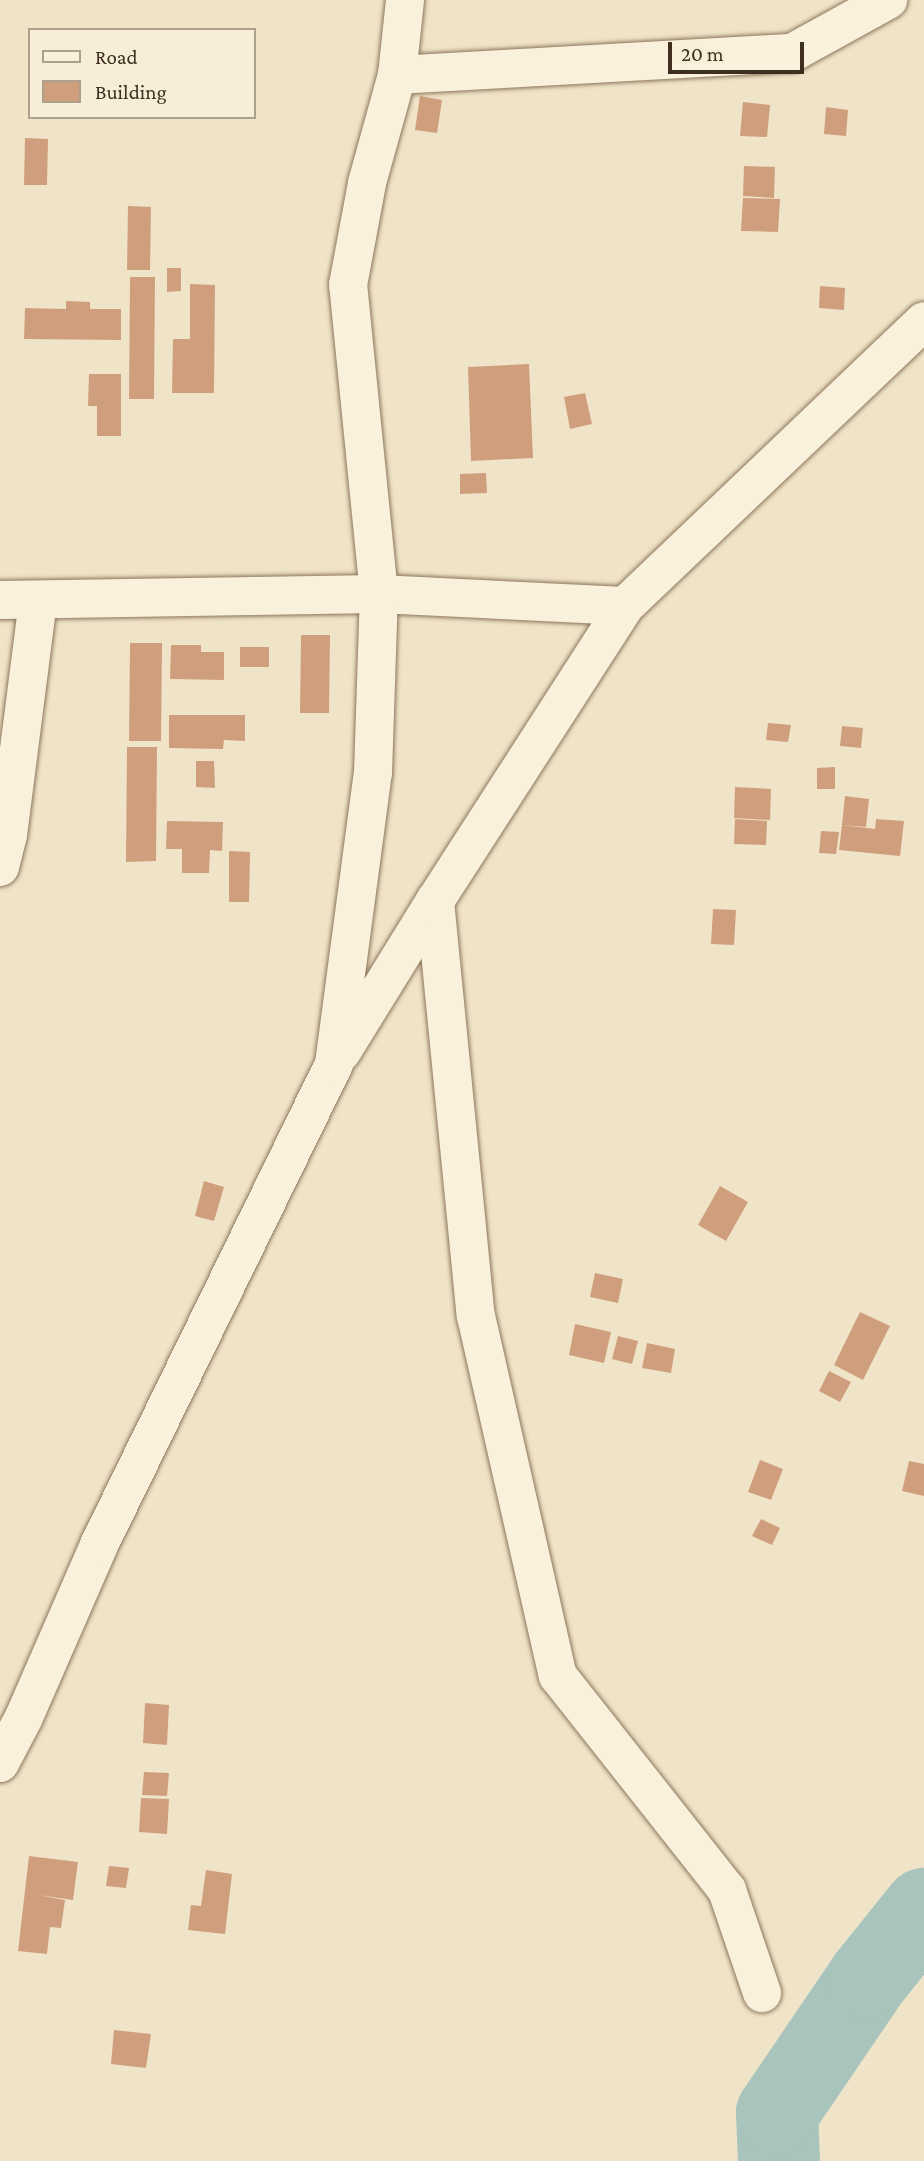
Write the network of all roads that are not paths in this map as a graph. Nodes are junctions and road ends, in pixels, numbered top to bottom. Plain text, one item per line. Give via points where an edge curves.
1 (405, 0) edge
2 (888, 0) edge
3 (397, 75) junction
4 (924, 321) edge
5 (379, 594) junction
6 (0, 600) edge
7 (38, 600) junction
8 (625, 606) junction
9 (0, 867) edge
10 (435, 901) junction
11 (334, 1063) junction
12 (0, 1763) edge
13 (762, 1993) dead end

1 - 3 street
2 - 3 street via 792,53
3 - 5 street via 367,183 348,285
4 - 8 street
5 - 7 street
5 - 8 street
5 - 11 street via 373,773
6 - 7 street
7 - 9 street
8 - 10 street
10 - 11 street
10 - 13 street via 476,1316 558,1676 727,1889
11 - 12 street via 99,1545

